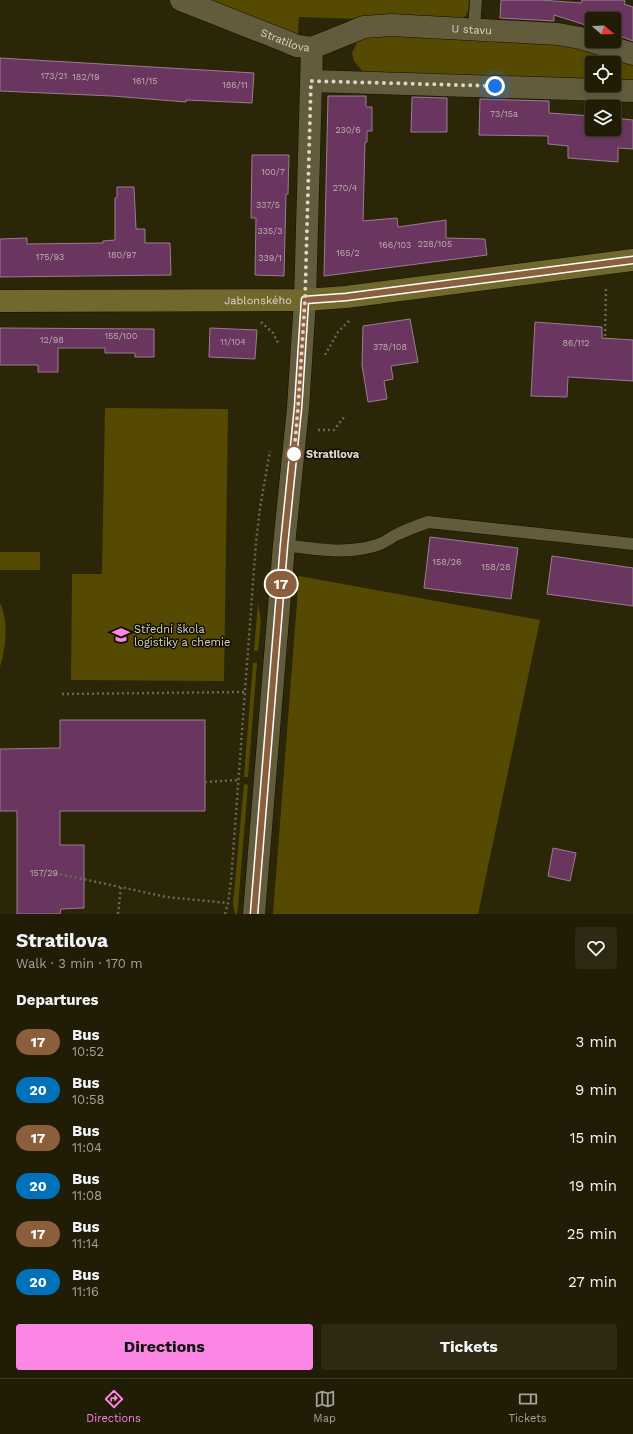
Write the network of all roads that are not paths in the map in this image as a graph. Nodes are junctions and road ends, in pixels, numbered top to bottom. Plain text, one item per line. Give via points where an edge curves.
1 (181, 0) edge
2 (476, 0) edge
3 (474, 29) junction
4 (312, 48) junction
5 (633, 54) edge
6 (311, 81) junction
7 (633, 91) edge
8 (633, 260) edge
9 (305, 300) junction
10 (0, 301) edge
11 (633, 544) edge
12 (284, 545) junction
13 (254, 914) edge

1 - 4 street, Stratilova via 297,46
2 - 3 lane
3 - 4 street, U stavu via 375,25
3 - 5 street, U stavu via 558,34
4 - 6 street, Stratilova
6 - 7 street
6 - 9 street, Stratilova
8 - 9 street, Jablonského
9 - 10 street, Jablonského
9 - 12 street, Stratilova via 297,423
11 - 12 lane via 428,522 367,548 331,550
12 - 13 street, Stratilova

